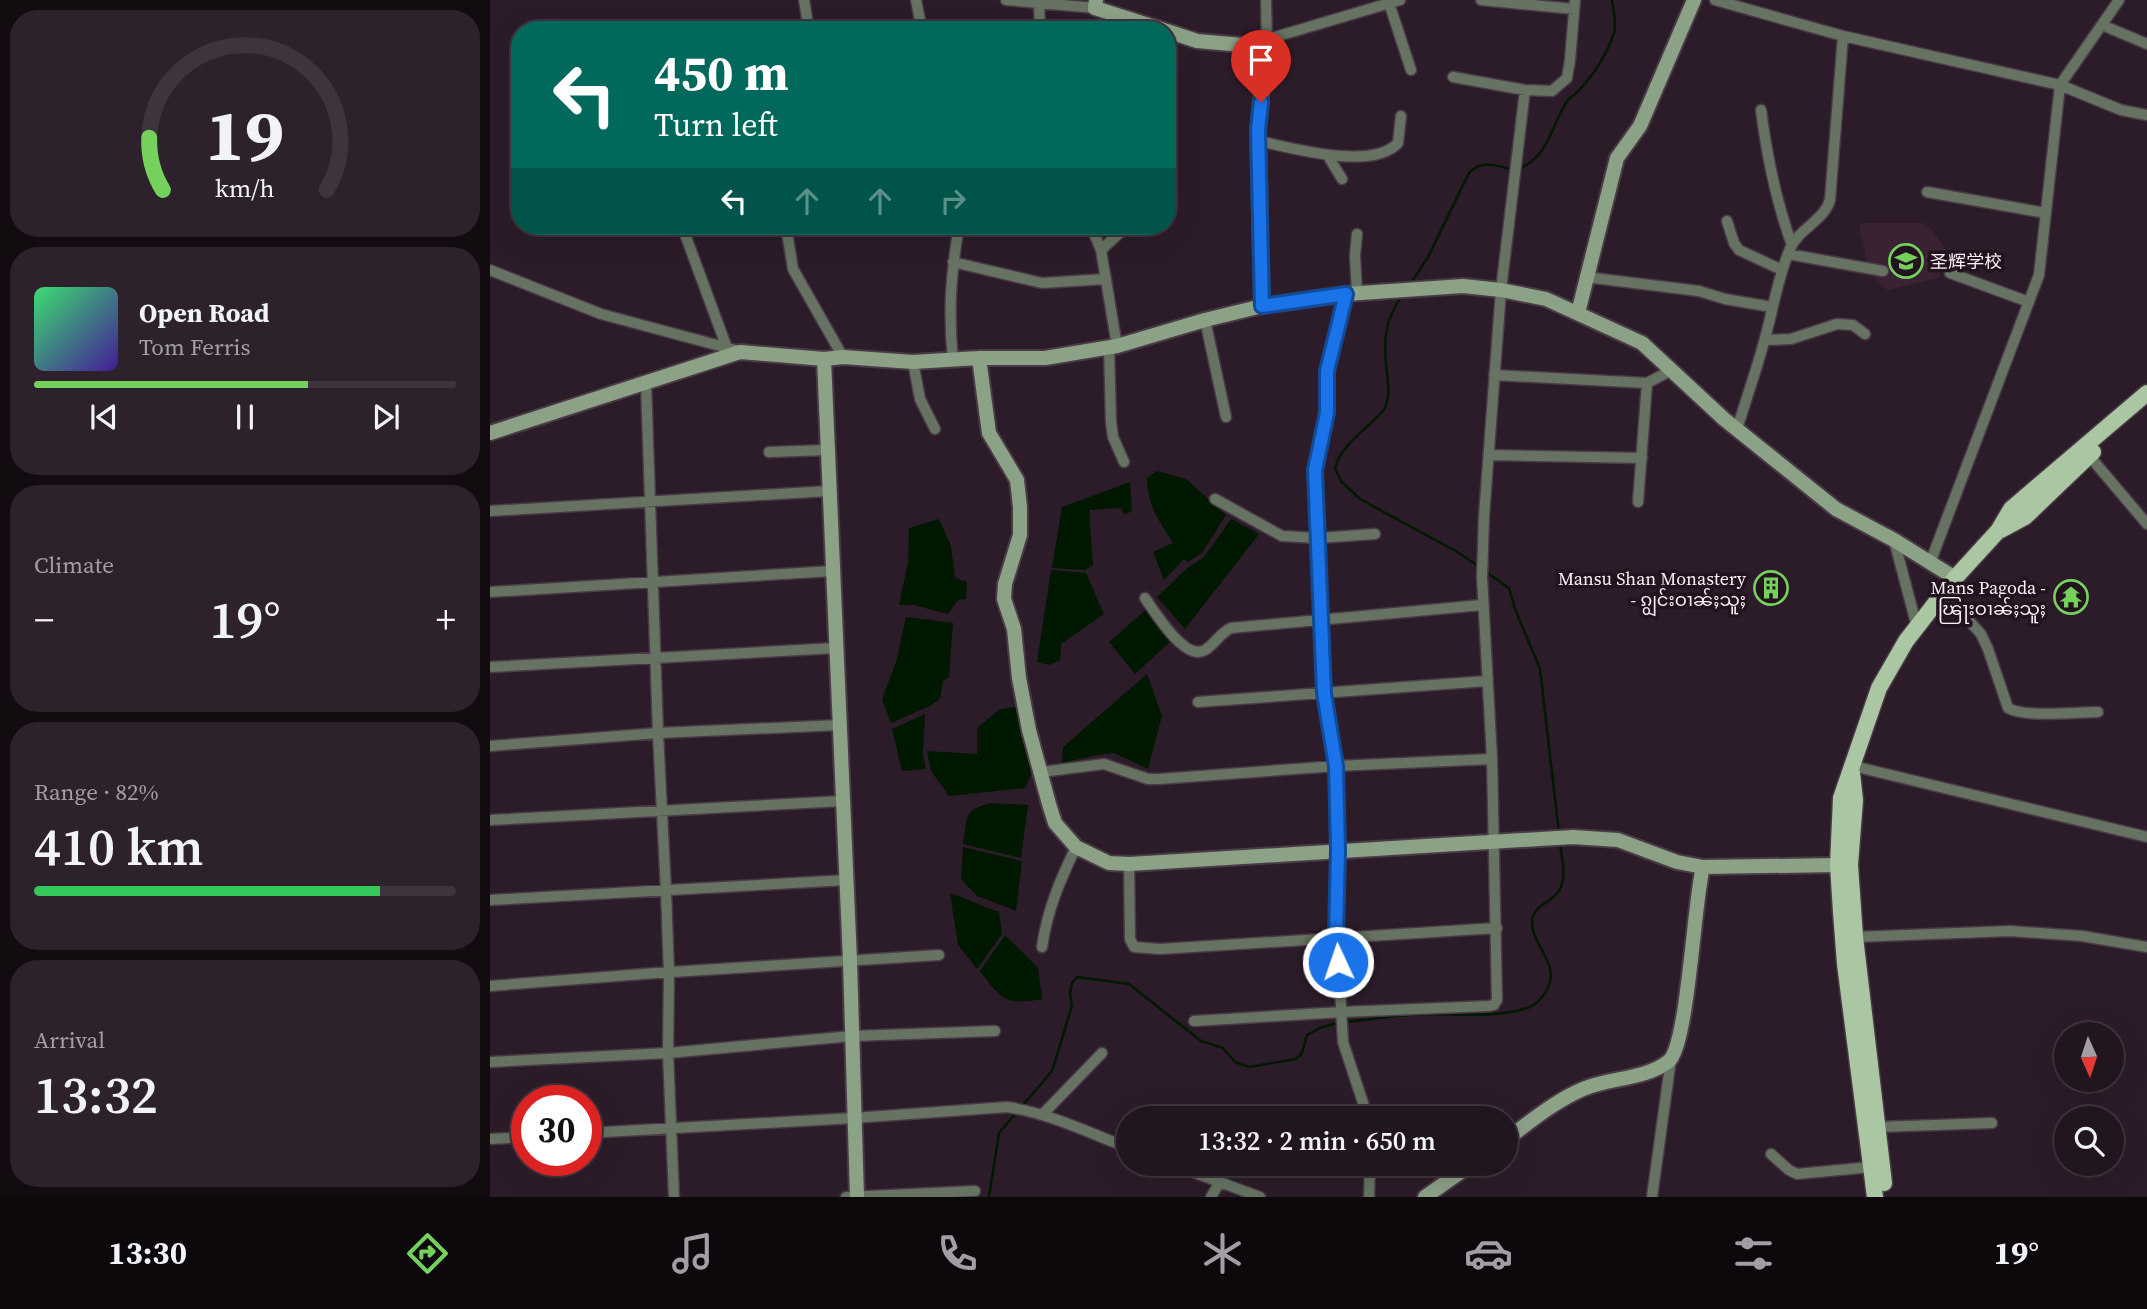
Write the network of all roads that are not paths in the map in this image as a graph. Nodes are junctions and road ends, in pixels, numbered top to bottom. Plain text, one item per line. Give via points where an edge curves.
1 (804, 0) edge
2 (916, 0) edge
3 (1006, 0) edge
4 (1266, 0) edge
5 (1400, 0) edge
6 (1482, 0) edge
7 (1693, 0) edge
8 (1715, 0) edge
9 (2119, 0) edge
10 (1389, 1) edge
11 (1040, 3) junction
12 (1096, 4) edge
13 (1574, 4) edge
14 (808, 21) edge
15 (920, 21) edge
16 (1040, 21) edge
17 (1135, 21) edge
18 (2102, 25) junction
19 (1176, 34) edge
20 (1843, 36) junction
21 (1267, 43) junction
22 (2147, 44) edge
23 (1411, 70) dead end
24 (1453, 77) dead end
25 (2060, 85) junction
26 (1525, 90) junction
27 (1761, 110) dead end
28 (2147, 115) edge
29 (1401, 116) dead end
30 (1259, 141) junction
31 (1328, 156) junction
32 (1342, 179) dead end
33 (1927, 191) dead end
34 (2046, 213) junction
35 (1727, 221) dead end
36 (1357, 234) dead end
37 (686, 235) edge
38 (788, 235) edge
39 (958, 235) edge
40 (1095, 235) edge
41 (1117, 235) edge
42 (1101, 250) junction
43 (1790, 250) junction
44 (953, 262) junction
45 (490, 270) edge
46 (1782, 270) junction
47 (1882, 271) dead end
48 (1950, 272) dead end
49 (1585, 277) junction
50 (1105, 278) junction
51 (1501, 290) junction
52 (1351, 293) junction
53 (2029, 302) junction
54 (1262, 306) junction
55 (1772, 307) junction
56 (1578, 313) junction
57 (1205, 320) junction
58 (1865, 334) dead end
59 (1765, 340) junction
60 (1113, 347) junction
61 (734, 350) junction
62 (843, 357) junction
63 (979, 358) junction
64 (824, 359) junction
65 (954, 360) junction
66 (913, 362) junction
67 (1672, 370) junction
68 (1494, 375) junction
69 (646, 383) junction
70 (1647, 383) junction
71 (2147, 393) edge
72 (2147, 406) edge
73 (1226, 417) dead end
74 (934, 429) dead end
75 (1737, 429) junction
76 (490, 433) edge
77 (828, 450) junction
78 (769, 452) dead end
79 (2086, 452) junction
80 (1490, 455) junction
81 (1642, 458) junction
82 (1124, 462) dead end
83 (829, 491) junction
84 (1215, 499) dead end
85 (650, 500) junction
86 (1639, 502) dead end
87 (490, 511) edge
88 (2147, 524) edge
89 (1375, 534) dead end
90 (1318, 538) junction
91 (1894, 540) junction
92 (1930, 563) junction
93 (833, 572) junction
94 (1955, 578) junction
95 (653, 582) junction
96 (490, 592) edge
97 (1944, 593) junction
98 (1144, 598) dead end
99 (1482, 605) junction
100 (1322, 620) junction
101 (1918, 628) junction
102 (836, 648) junction
103 (655, 657) junction
104 (490, 667) edge
105 (1487, 681) junction
106 (1324, 693) junction
107 (1199, 702) dead end
108 (2098, 712) dead end
109 (840, 725) junction
110 (657, 733) junction
111 (490, 746) edge
112 (1492, 759) junction
113 (1336, 766) junction
114 (1852, 768) junction
115 (1041, 772) junction
116 (843, 800) junction
117 (661, 810) junction
118 (490, 820) edge
119 (2147, 837) edge
120 (1494, 840) junction
121 (1076, 847) junction
122 (1338, 850) junction
123 (1129, 864) junction
124 (1838, 865) junction
125 (1703, 867) junction
126 (847, 880) junction
127 (666, 891) junction
128 (490, 900) edge
129 (1497, 928) junction
130 (1336, 937) junction
131 (1855, 937) junction
132 (1041, 947) dead end
133 (2147, 947) edge
134 (939, 956) dead end
135 (850, 961) junction
136 (669, 973) junction
137 (490, 986) edge
138 (1342, 1020) junction
139 (1194, 1021) dead end
140 (995, 1031) dead end
141 (852, 1036) junction
142 (668, 1053) junction
143 (1102, 1053) dead end
144 (1671, 1059) junction
145 (490, 1062) edge
146 (1364, 1106) edge
147 (1042, 1115) junction
148 (854, 1118) junction
149 (1992, 1123) dead end
150 (1878, 1127) junction
151 (671, 1129) junction
152 (1518, 1131) edge
153 (602, 1132) edge
154 (511, 1138) edge
155 (490, 1139) edge
156 (1116, 1143) edge
157 (1771, 1154) dead end
158 (1871, 1167) junction
159 (1204, 1176) edge
160 (1370, 1176) edge
161 (1455, 1176) edge
162 (1220, 1182) junction
163 (975, 1191) dead end
164 (674, 1197) edge
165 (846, 1197) edge
166 (857, 1197) edge
167 (1211, 1197) edge
168 (1260, 1197) edge
169 (1369, 1197) edge
170 (1425, 1197) edge
171 (1653, 1197) edge
172 (1875, 1197) edge
173 (1886, 1197) edge

1 - 14 street
2 - 15 street
3 - 11 street
4 - 21 street
5 - 10 street
6 - 13 street
7 - 49 street via 1640,127 1617,158
8 - 20 street
9 - 18 street
10 - 21 street
10 - 23 street
11 - 12 street
11 - 16 street
12 - 17 street
13 - 26 street via 1567,78 1552,91
18 - 22 street
18 - 25 street
19 - 21 street via 1197,41
20 - 25 street
20 - 43 street via 1830,200 1822,216 1805,228
21 - 30 street
24 - 26 street
25 - 28 street via 2120,110
25 - 34 street
26 - 51 street
27 - 43 street via 1766,153
29 - 31 street via 1395,147 1373,154
30 - 31 street
30 - 54 street
31 - 32 street
33 - 34 street
34 - 53 street via 2039,275
35 - 46 street via 1740,250
36 - 52 street
37 - 61 street
38 - 62 street via 793,268
39 - 44 street
40 - 42 street
41 - 42 street
42 - 50 street
43 - 46 street
43 - 47 street
44 - 50 street via 1042,283
44 - 65 street via 949,326
45 - 61 street via 601,314
46 - 55 street
48 - 53 street
49 - 55 street via 1699,291
49 - 56 street
50 - 60 street
51 - 52 street via 1463,286
51 - 56 street via 1546,299
51 - 68 street
52 - 54 street
52 - 90 street via 1327,371 1327,413 1315,470
53 - 92 street
54 - 57 street
55 - 59 street
56 - 67 street via 1642,343
57 - 60 street
57 - 73 street
58 - 59 street via 1853,325 1837,324 1791,339
59 - 75 street
60 - 63 street via 1045,358
60 - 82 street via 1111,422
61 - 64 street
61 - 69 street
62 - 64 street
62 - 66 street
63 - 65 street
63 - 115 street via 989,433 1017,480 1020,535 1004,599 1014,629 1019,678
64 - 77 street
65 - 66 street
66 - 74 street via 920,400
67 - 70 street
67 - 75 street
68 - 70 street
68 - 80 street
69 - 76 street
69 - 85 street
70 - 81 street
71 - 79 main road
72 - 79 main road
75 - 91 street via 1836,509
77 - 78 street
77 - 83 street
79 - 88 street
79 - 94 main road via 2011,509 1998,531
80 - 81 street
80 - 99 street
81 - 86 street
83 - 85 street
83 - 93 street
84 - 90 street via 1282,536
85 - 87 street
85 - 95 street
89 - 90 street
90 - 100 street
91 - 92 street
91 - 101 street
92 - 94 street
93 - 95 street
93 - 102 street
94 - 97 main road
95 - 96 street
95 - 103 street
97 - 101 main road
97 - 108 street via 1981,634 2008,708 2032,713
98 - 100 street via 1180,643 1199,653 1231,628
99 - 100 street
99 - 105 street
100 - 106 street
101 - 114 main road via 1879,688
102 - 103 street
102 - 109 street
103 - 104 street
103 - 110 street
105 - 106 street
105 - 112 street
106 - 107 street
106 - 113 street
109 - 110 street
109 - 116 street
110 - 111 street
110 - 117 street
112 - 113 street
112 - 120 street
113 - 115 street via 1159,779 1104,764
113 - 122 street
114 - 119 street
114 - 124 main road via 1841,799
114 - 131 main road via 1855,800 1850,865
115 - 121 street via 1055,823
116 - 117 street
116 - 126 street
117 - 118 street
117 - 127 street
120 - 122 street
120 - 125 street via 1618,839
120 - 129 street
121 - 123 street via 1109,863
121 - 132 street via 1055,890
122 - 123 street
122 - 130 street
123 - 130 street via 1130,939 1134,947
124 - 125 street
124 - 158 main road via 1845,964
125 - 144 street via 1689,982
126 - 127 street
126 - 135 street
127 - 128 street
127 - 136 street
129 - 130 street
129 - 138 street via 1494,1005
130 - 138 street
131 - 133 street via 2010,931
131 - 150 main road
134 - 135 street
135 - 136 street
135 - 141 street
136 - 137 street
136 - 142 street
138 - 139 street
138 - 146 street via 1343,1042
140 - 141 street
141 - 142 street
141 - 148 street
142 - 145 street
142 - 151 street
143 - 147 street
144 - 152 street via 1651,1071 1585,1088
144 - 171 street
147 - 148 street via 1007,1107
147 - 156 street
148 - 151 street
148 - 166 street
149 - 150 street
150 - 173 main road
151 - 153 street
151 - 164 street
154 - 155 street
157 - 158 street via 1797,1174
158 - 172 main road
159 - 162 street
160 - 169 street
161 - 170 street
162 - 167 street
162 - 168 street
163 - 166 street
165 - 166 street

